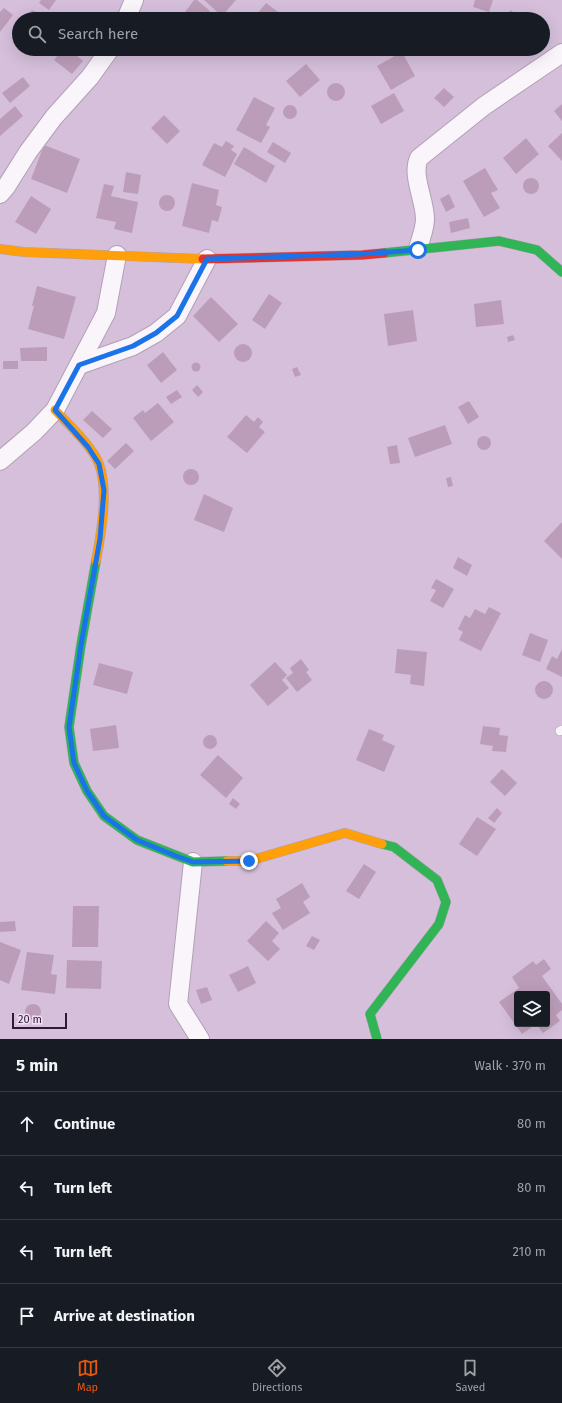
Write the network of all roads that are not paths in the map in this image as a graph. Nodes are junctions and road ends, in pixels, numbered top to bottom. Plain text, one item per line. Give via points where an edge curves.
1 (134, 0) edge
2 (129, 12) edge
3 (562, 53) edge
4 (105, 56) edge
5 (0, 194) edge
6 (0, 249) edge
7 (418, 250) junction
8 (117, 255) junction
9 (207, 259) junction
10 (562, 272) edge
11 (79, 365) junction
12 (55, 410) junction
13 (0, 461) edge
14 (193, 862) junction
15 (200, 1039) edge
16 (377, 1039) edge

1 - 2 street
3 - 7 street via 484,106 419,158 416,164 425,219
4 - 5 street via 54,117
6 - 8 street
7 - 9 street
7 - 10 street via 499,241 538,250
8 - 9 street
8 - 11 street via 106,314
9 - 11 street via 177,316 156,333 133,346
11 - 12 street
12 - 13 street
12 - 14 street via 88,447 99,464 104,490 100,539 69,727 74,763 87,791 104,816 137,840
14 - 15 street via 178,1004
14 - 16 street via 249,861 346,833 394,847 437,880 446,902 439,924 370,1014

